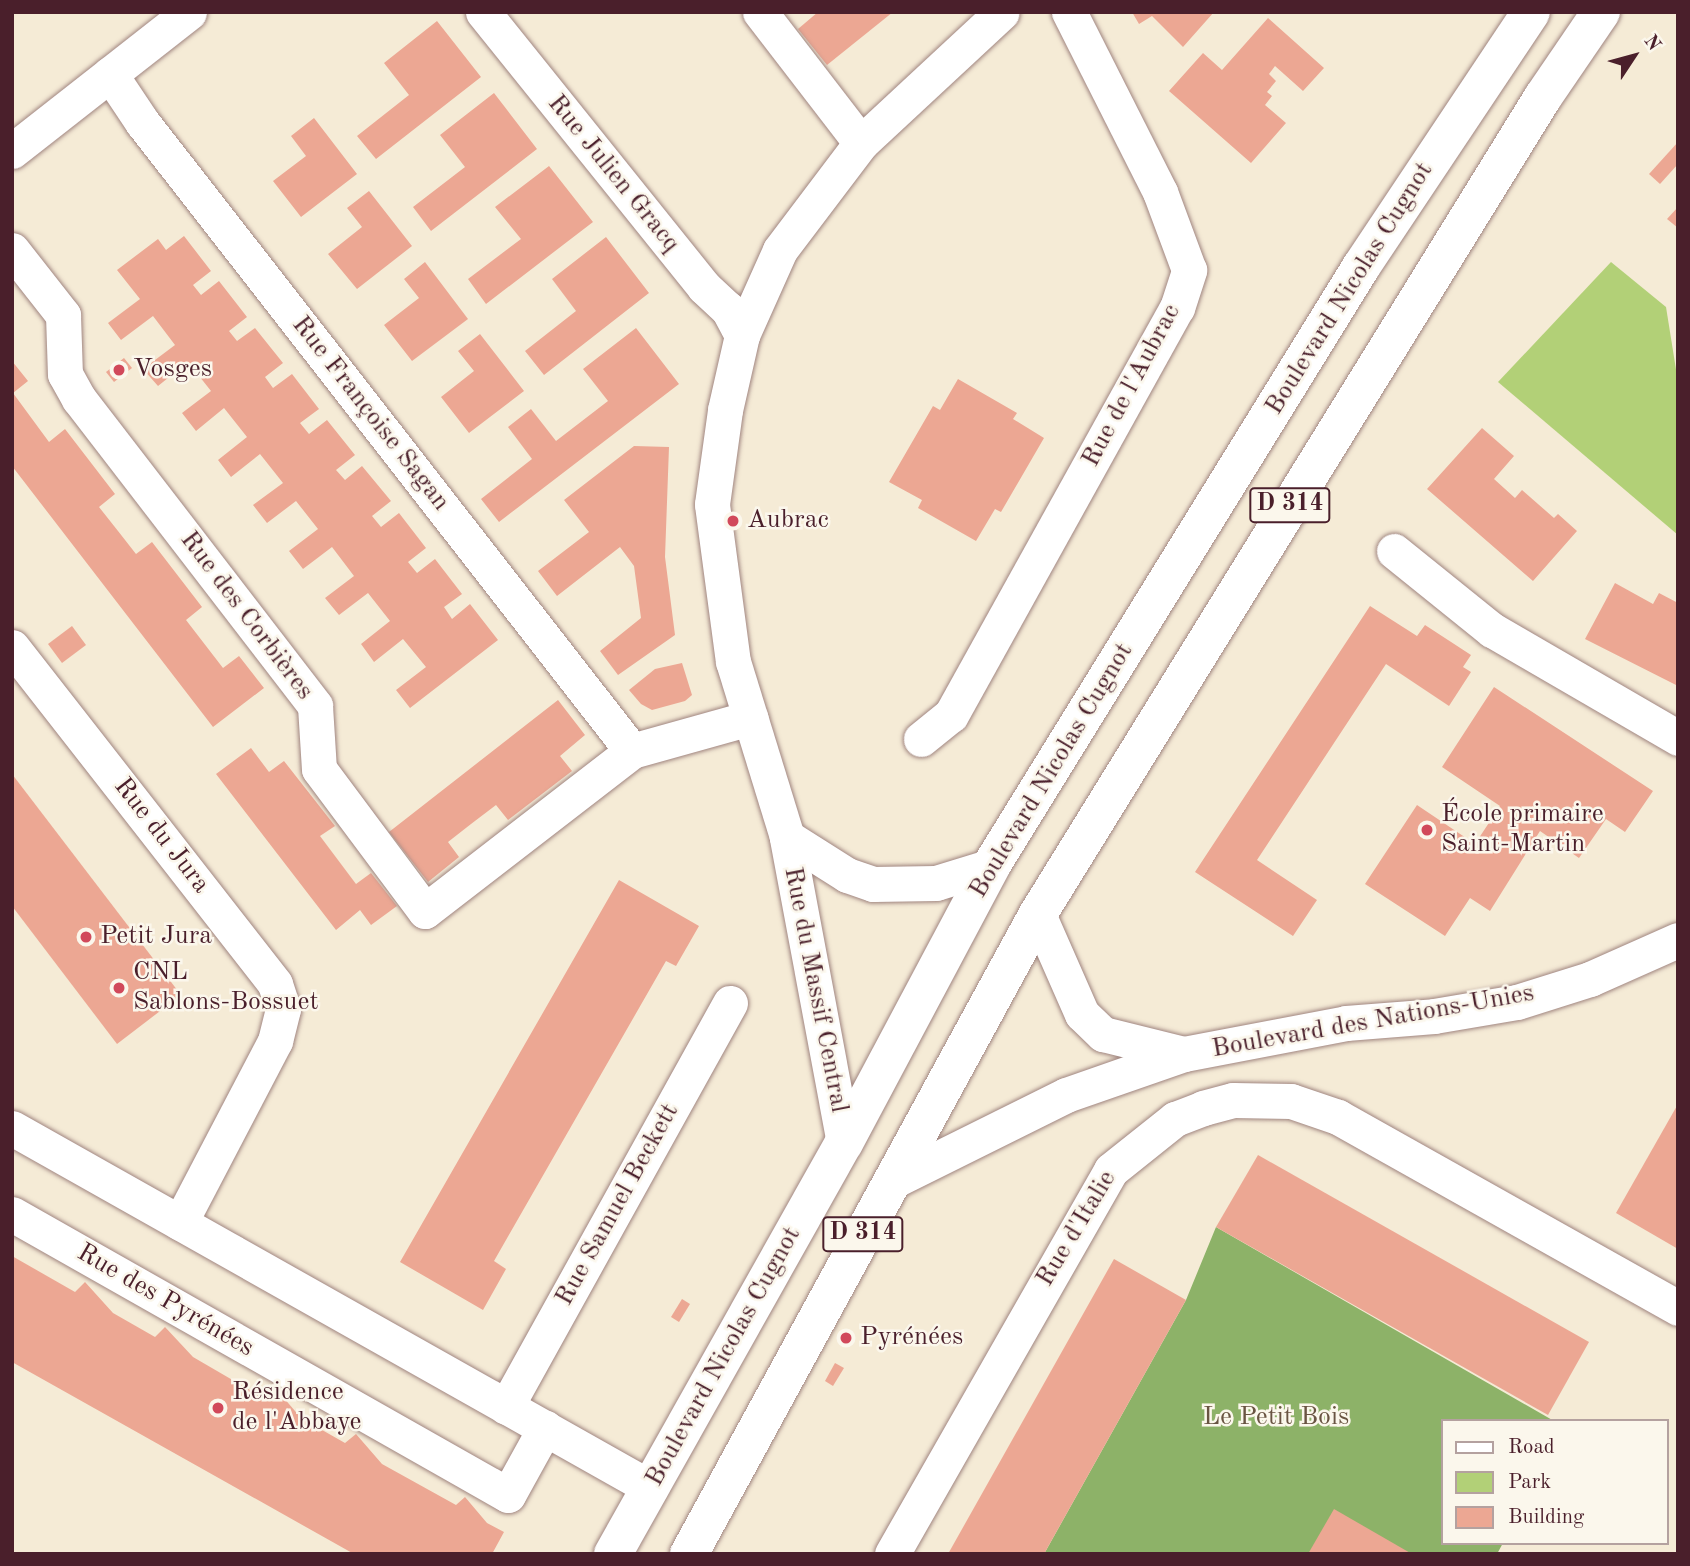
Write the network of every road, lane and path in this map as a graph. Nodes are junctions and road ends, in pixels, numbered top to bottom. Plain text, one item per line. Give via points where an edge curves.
1 (189, 12) edge
2 (483, 12) edge
3 (760, 12) edge
4 (1002, 12) edge
5 (1069, 12) edge
6 (1531, 12) edge
7 (1601, 12) edge
8 (110, 74) junction
9 (861, 143) junction
10 (12, 151) edge
11 (12, 250) edge
12 (742, 335) junction
13 (1394, 551) dead end
14 (12, 647) edge
15 (750, 718) junction
16 (1678, 738) edge
17 (921, 739) dead end
18 (632, 751) junction
19 (787, 837) junction
20 (991, 866) junction
21 (1038, 914) junction
22 (1678, 940) edge
23 (730, 1003) dead end
24 (1184, 1054) junction
25 (12, 1128) edge
26 (844, 1143) junction
27 (891, 1182) junction
28 (12, 1214) edge
29 (180, 1223) junction
30 (1678, 1308) edge
31 (506, 1407) junction
32 (545, 1429) junction
33 (651, 1488) junction
34 (613, 1554) edge
35 (688, 1554) edge
36 (892, 1554) edge

1 - 8 street
2 - 12 street, Rue Julien Gracq via 704,287 728,309
3 - 9 street
4 - 9 street, Rue du Massif Central
5 - 17 street, Rue de l'Aubrac via 1160,192 1189,270 1177,308 951,715
6 - 20 main road, Boulevard Nicolas Cugnot via 1361,267
7 - 21 main road, D 314 via 1543,97
8 - 10 street
8 - 18 street, Rue Françoise Sagan via 142,122
9 - 12 street, Rue du Massif Central via 780,250
11 - 18 street, Rue des Corbières via 63,315 65,374 79,399 315,706 319,769 425,911
12 - 15 street, Rue du Massif Central via 725,410 712,504 733,662
13 - 16 street via 1492,630
14 - 29 street, Rue du Jura via 275,984 283,1009 275,1041
15 - 18 street, Rue des Corbières
15 - 19 street, Rue du Massif Central
19 - 20 street, Rue du Massif Central via 847,875 873,884 936,883
19 - 26 street, Rue du Massif Central
20 - 26 main road, Boulevard Nicolas Cugnot / D 314
21 - 24 street, Boulevard des Nations-Unies via 1082,1014 1103,1034
21 - 27 main road, D 314
22 - 24 street, Boulevard des Nations-Unies via 1590,979 1517,1002 1434,1016 1346,1023
23 - 31 street, Rue Samuel Beckett
24 - 27 street, Boulevard des Nations-Unies via 1066,1096
25 - 29 street
26 - 33 main road, Boulevard Nicolas Cugnot / D 314
27 - 35 main road, D 314
28 - 32 street, Rue des Pyrénées via 508,1494
29 - 31 street
30 - 36 street, Rue d'Italie via 1338,1117 1281,1100 1233,1100 1203,1108 1175,1119 1111,1170
31 - 32 street
32 - 33 street
33 - 34 main road, Boulevard Nicolas Cugnot / D 314

